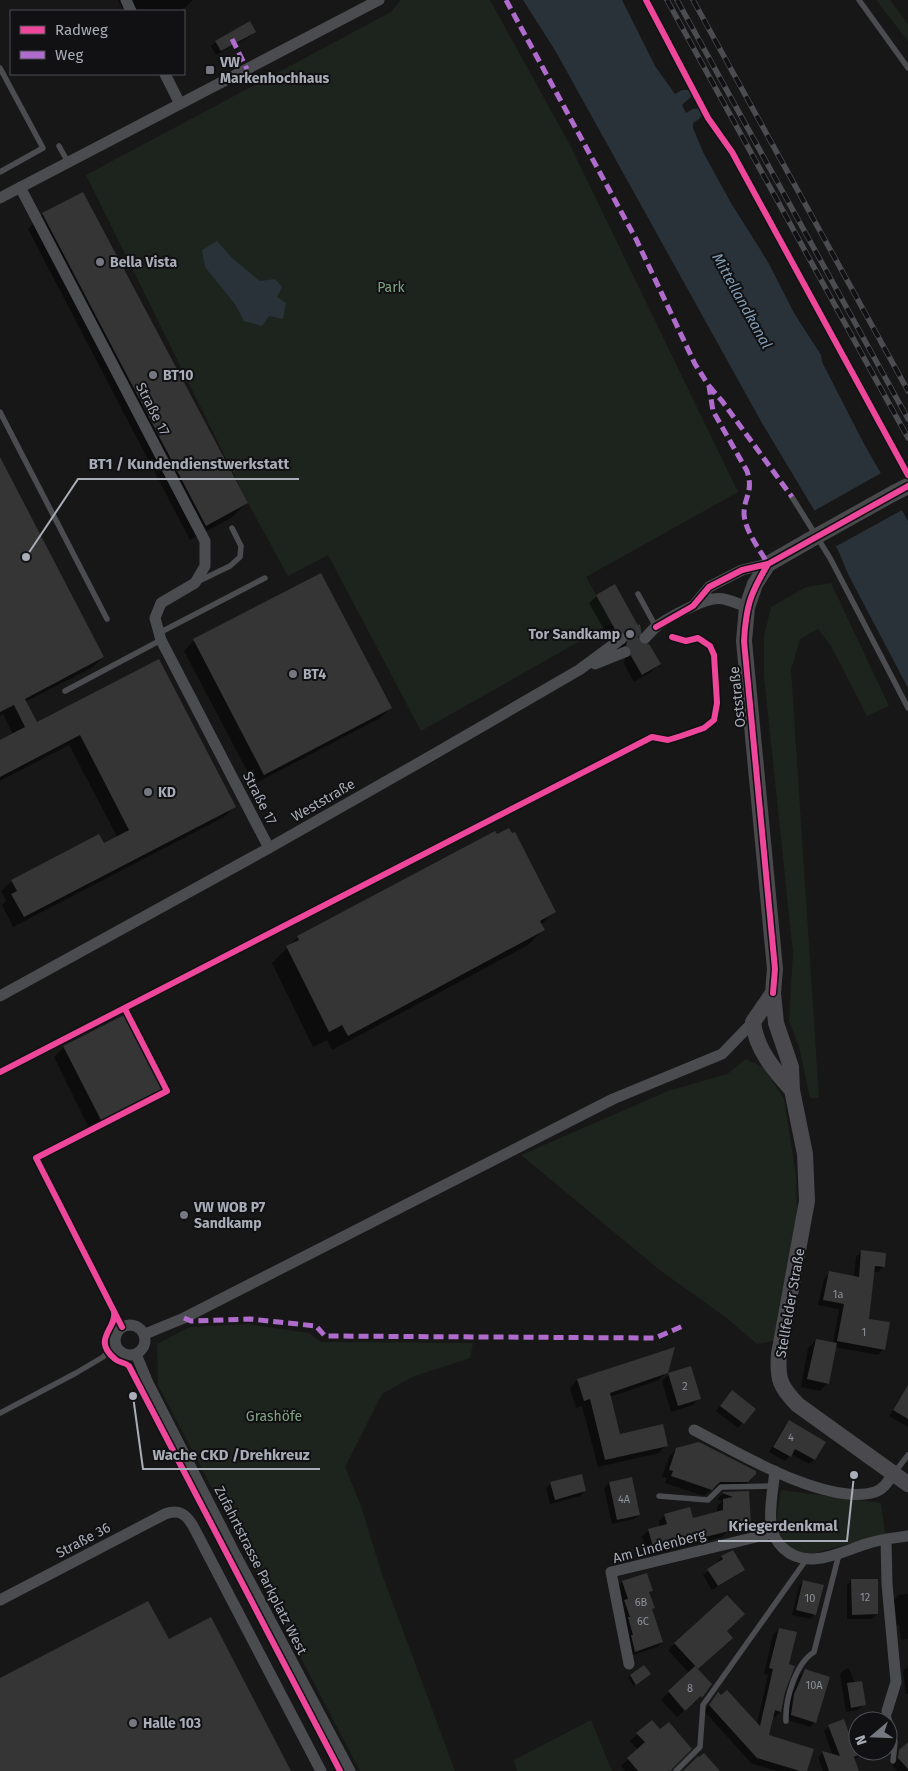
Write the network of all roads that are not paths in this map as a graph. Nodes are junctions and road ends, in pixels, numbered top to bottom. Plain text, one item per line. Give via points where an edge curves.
1 (379, 0) edge
2 (646, 0) edge
3 (859, 0) edge
4 (0, 68) edge
5 (908, 68) edge
6 (165, 75) edge
7 (180, 104) junction
8 (59, 146) dead end
9 (68, 162) junction
10 (0, 172) edge
11 (20, 187) junction
12 (0, 198) edge
13 (0, 412) edge
14 (908, 475) edge
15 (908, 486) edge
16 (792, 497) dead end
17 (232, 528) dead end
18 (768, 564) junction
19 (265, 578) dead end
20 (195, 583) junction
21 (638, 594) dead end
22 (693, 606) junction
23 (747, 607) junction
24 (107, 619) dead end
25 (656, 627) junction
26 (643, 634) tunnel mouth
27 (160, 637) junction
28 (621, 639) tunnel mouth
29 (626, 652) tunnel mouth
30 (579, 670) junction
31 (65, 691) dead end
32 (908, 708) edge
33 (269, 848) junction
34 (773, 993) junction
35 (0, 996) edge
36 (753, 1022) junction
37 (792, 1090) junction
38 (36, 1158) dead end
39 (122, 1326) junction
40 (145, 1334) junction
41 (116, 1347) junction
42 (136, 1354) junction
43 (0, 1413) edge
44 (694, 1430) dead end
45 (908, 1455) edge
46 (775, 1471) junction
47 (894, 1474) junction
48 (908, 1484) edge
49 (773, 1486) junction
50 (659, 1496) dead end
51 (773, 1533) junction
52 (908, 1536) edge
53 (886, 1539) junction
54 (839, 1554) junction
55 (806, 1560) junction
56 (0, 1600) edge
57 (629, 1664) dead end
58 (888, 1711) edge
59 (786, 1721) dead end
60 (321, 1771) edge
61 (350, 1771) edge
62 (676, 1771) edge

1 - 7 street
2 - 14 lane via 708,118 732,152
3 - 5 lane
4 - 10 lane via 43,148
6 - 7 street
7 - 9 street
8 - 9 lane
9 - 11 street
11 - 12 street
11 - 20 street, Straße 17 via 205,541 205,566
13 - 24 lane
15 - 18 street, Oststraße, bridge
16 - 32 lane via 830,558
17 - 20 lane via 241,546 240,557 230,566
18 - 22 street via 742,570 709,587
18 - 23 street, Oststraße
19 - 27 lane
20 - 27 street, Straße 17 via 161,603 155,618
21 - 25 lane
22 - 23 street via 713,599 729,600
22 - 25 street
23 - 34 street, Oststraße via 744,641 775,969
25 - 26 street
27 - 31 lane
27 - 33 street, Straße 17
28 - 30 street, Weststraße
29 - 30 street, Weststraße
30 - 33 street, Weststraße
33 - 35 street, Weststraße
34 - 36 street
34 - 37 street, Oststraße via 776,1023 791,1068
36 - 37 street via 761,1049
36 - 40 street via 722,1054 613,1099 184,1318
37 - 47 street, Stellfelder Straße via 805,1154 807,1201 779,1354 778,1377 784,1390 798,1405
38 - 39 lane
39 - 40 street via 135,1325
39 - 41 street via 116,1334
40 - 42 street via 143,1348
41 - 42 street via 123,1354
41 - 43 lane via 103,1358
42 - 61 street, Zufahrtstrasse Parkplatz West via 225,1534
44 - 46 street
45 - 47 lane
46 - 47 street via 848,1495 876,1492
46 - 49 street
47 - 48 street, Stellfelder Straße
49 - 50 lane via 721,1487 708,1500
49 - 51 street via 770,1509
51 - 55 street via 788,1552
51 - 57 street, Am Lindenberg via 611,1572
52 - 53 street
53 - 54 street
53 - 58 street via 886,1584 896,1682
54 - 55 street
54 - 59 lane via 814,1652 798,1668
55 - 62 lane via 703,1705 700,1747
56 - 60 street, Straße 36 via 165,1514 185,1515

